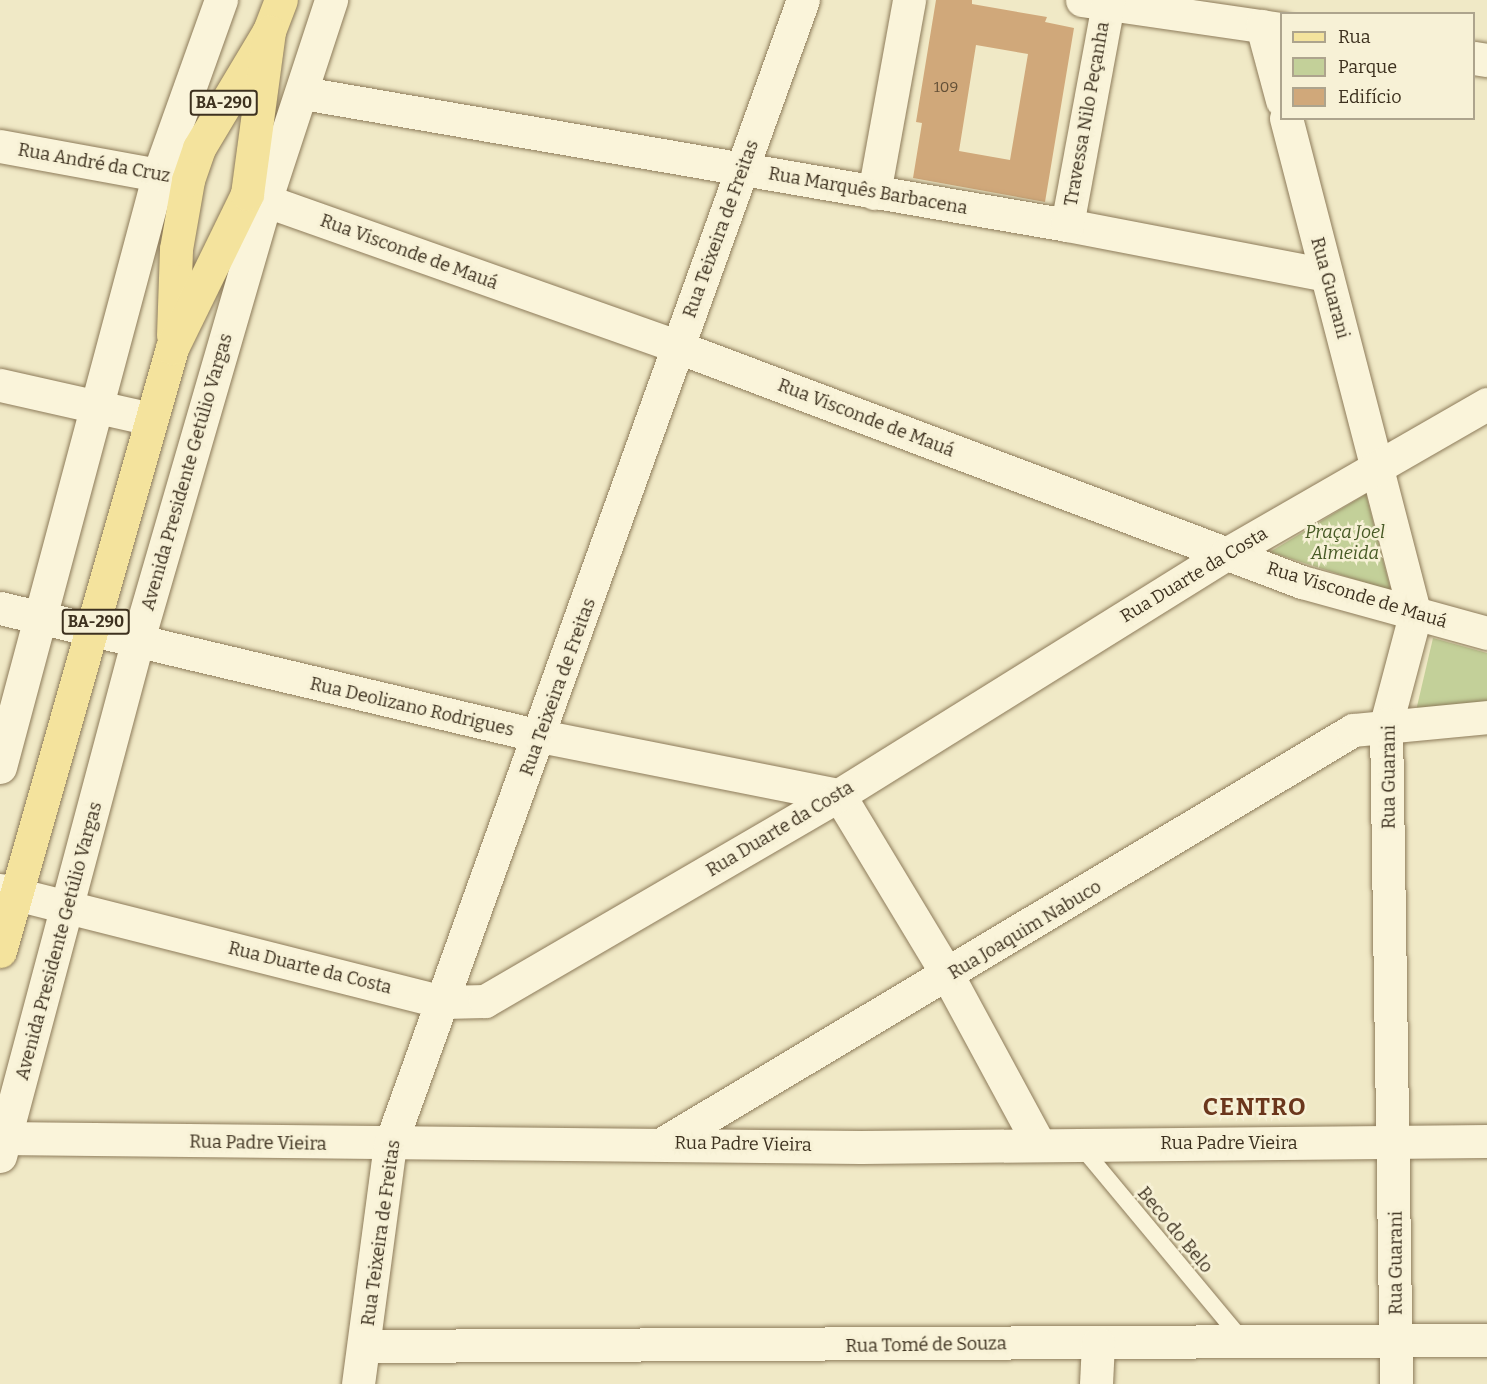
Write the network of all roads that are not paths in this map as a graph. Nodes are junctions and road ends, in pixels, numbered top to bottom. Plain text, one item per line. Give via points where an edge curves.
1 (221, 0) edge
2 (281, 0) edge
3 (331, 0) edge
4 (803, 0) edge
5 (909, 0) edge
6 (1095, 2) edge
7 (1272, 27) edge
8 (269, 31) junction
9 (1280, 92) edge
10 (303, 93) junction
11 (1287, 120) edge
12 (205, 139) junction
13 (0, 146) edge
14 (251, 160) junction
15 (743, 170) junction
16 (173, 177) junction
17 (874, 193) junction
18 (256, 198) junction
19 (180, 217) junction
20 (1067, 225) junction
21 (234, 227) junction
22 (1326, 275) junction
23 (678, 347) junction
24 (172, 348) junction
25 (0, 385) edge
26 (1487, 404) edge
27 (99, 406) junction
28 (151, 419) junction
29 (1379, 467) junction
30 (1226, 554) junction
31 (0, 608) edge
32 (1415, 615) junction
33 (41, 618) junction
34 (93, 631) junction
35 (1487, 633) edge
36 (137, 643) junction
37 (1487, 717) edge
38 (1386, 724) junction
39 (540, 736) junction
40 (0, 767) edge
41 (839, 795) junction
42 (8, 892) edge
43 (70, 907) junction
44 (0, 951) edge
45 (948, 976) junction
46 (443, 1002) junction
47 (1487, 1141) edge
48 (665, 1143) junction
49 (1395, 1143) junction
50 (2, 1144) edge
51 (1039, 1144) junction
52 (1078, 1144) junction
53 (390, 1145) junction
54 (1396, 1340) junction
55 (1487, 1340) edge
56 (1243, 1341) junction
57 (1098, 1343) junction
58 (365, 1346) junction
59 (358, 1384) edge
60 (1096, 1384) edge
61 (1396, 1384) edge

1 - 16 street, Avenida Presidente Getúlio Vargas
2 - 8 main road, Avenida Presidente Getúlio Vargas / BA-290
3 - 10 street, Avenida Presidente Getúlio Vargas
4 - 15 street, Rua Teixeira de Freitas
5 - 17 street
6 - 7 street
6 - 20 street, Travessa Nilo Peçanha
7 - 9 street
8 - 12 main road, Avenida Presidente Getúlio Vargas / BA-290
8 - 14 main road, Avenida Presidente Getúlio Vargas / BA-290
10 - 15 street, Rua Marquês Barbacena
10 - 18 street, Avenida Presidente Getúlio Vargas
11 - 22 street, Rua Guarani
12 - 14 main road via 236,143
12 - 16 main road, Avenida Presidente Getúlio Vargas / BA-290
13 - 16 street, Rua André da Cruz
14 - 18 main road, Avenida Presidente Getúlio Vargas / BA-290
15 - 17 street, Rua Marquês Barbacena
15 - 23 street, Rua Teixeira de Freitas
16 - 19 main road, Avenida Presidente Getúlio Vargas / BA-290
16 - 27 street, Avenida Presidente Getúlio Vargas
17 - 20 street, Rua Marquês Barbacena
18 - 21 main road, Avenida Presidente Getúlio Vargas / BA-290
18 - 23 street, Rua Visconde de Mauá
18 - 36 street, Avenida Presidente Getúlio Vargas
19 - 21 main road via 206,229
19 - 24 main road, Avenida Presidente Getúlio Vargas / BA-290
20 - 22 street, Rua Marquês Barbacena
21 - 24 main road, Avenida Presidente Getúlio Vargas / BA-290
22 - 29 street, Rua Guarani
23 - 30 street, Rua Visconde de Mauá
23 - 39 street, Rua Teixeira de Freitas
24 - 28 main road, Avenida Presidente Getúlio Vargas / BA-290
25 - 27 street
26 - 29 street, Rua Duarte da Costa
27 - 28 street
27 - 33 street, Avenida Presidente Getúlio Vargas
28 - 34 main road, Avenida Presidente Getúlio Vargas / BA-290
29 - 30 street, Rua Duarte da Costa
29 - 32 street, Rua Guarani
30 - 32 street, Rua Visconde de Mauá
30 - 41 street, Rua Duarte da Costa
31 - 33 street, Rua Deolizano Rodrigues
32 - 35 street, Rua Visconde de Mauá
32 - 38 street, Rua Guarani
33 - 34 street, Rua Deolizano Rodrigues
33 - 40 street, Avenida Presidente Getúlio Vargas
34 - 36 street, Rua Deolizano Rodrigues
34 - 42 main road, Avenida Presidente Getúlio Vargas / BA-290
36 - 39 street, Rua Deolizano Rodrigues
36 - 43 street, Avenida Presidente Getúlio Vargas
37 - 38 street, Rua Joaquim Nabuco via 1415,728
38 - 45 street, Rua Joaquim Nabuco via 1353,730
38 - 49 street, Rua Guarani
39 - 41 street, Rua Deolizano Rodrigues
39 - 46 street, Rua Teixeira de Freitas
41 - 45 street
41 - 46 street, Rua Duarte da Costa via 505,993 474,1005
42 - 43 street, Rua Duarte da Costa
42 - 44 main road, Avenida Presidente Getúlio Vargas / BA-290
43 - 46 street, Rua Duarte da Costa
43 - 50 street, Avenida Presidente Getúlio Vargas
45 - 48 street, Rua Joaquim Nabuco
45 - 51 street
46 - 53 street, Rua Teixeira de Freitas
47 - 49 street, Rua Padre Vieira
48 - 51 street, Rua Padre Vieira via 861,1147
48 - 53 street, Rua Padre Vieira
49 - 52 street, Rua Padre Vieira
49 - 54 street, Rua Guarani
50 - 53 street, Rua Padre Vieira
51 - 52 street, Rua Padre Vieira
52 - 56 lane, Beco do Belo
53 - 58 street, Rua Teixeira de Freitas
54 - 55 street, Rua Tomé de Souza
54 - 56 street, Rua Tomé de Souza
54 - 61 street, Rua Guarani
56 - 57 street, Rua Tomé de Souza
57 - 58 street, Rua Tomé de Souza
57 - 60 street
58 - 59 street, Rua Teixeira de Freitas

